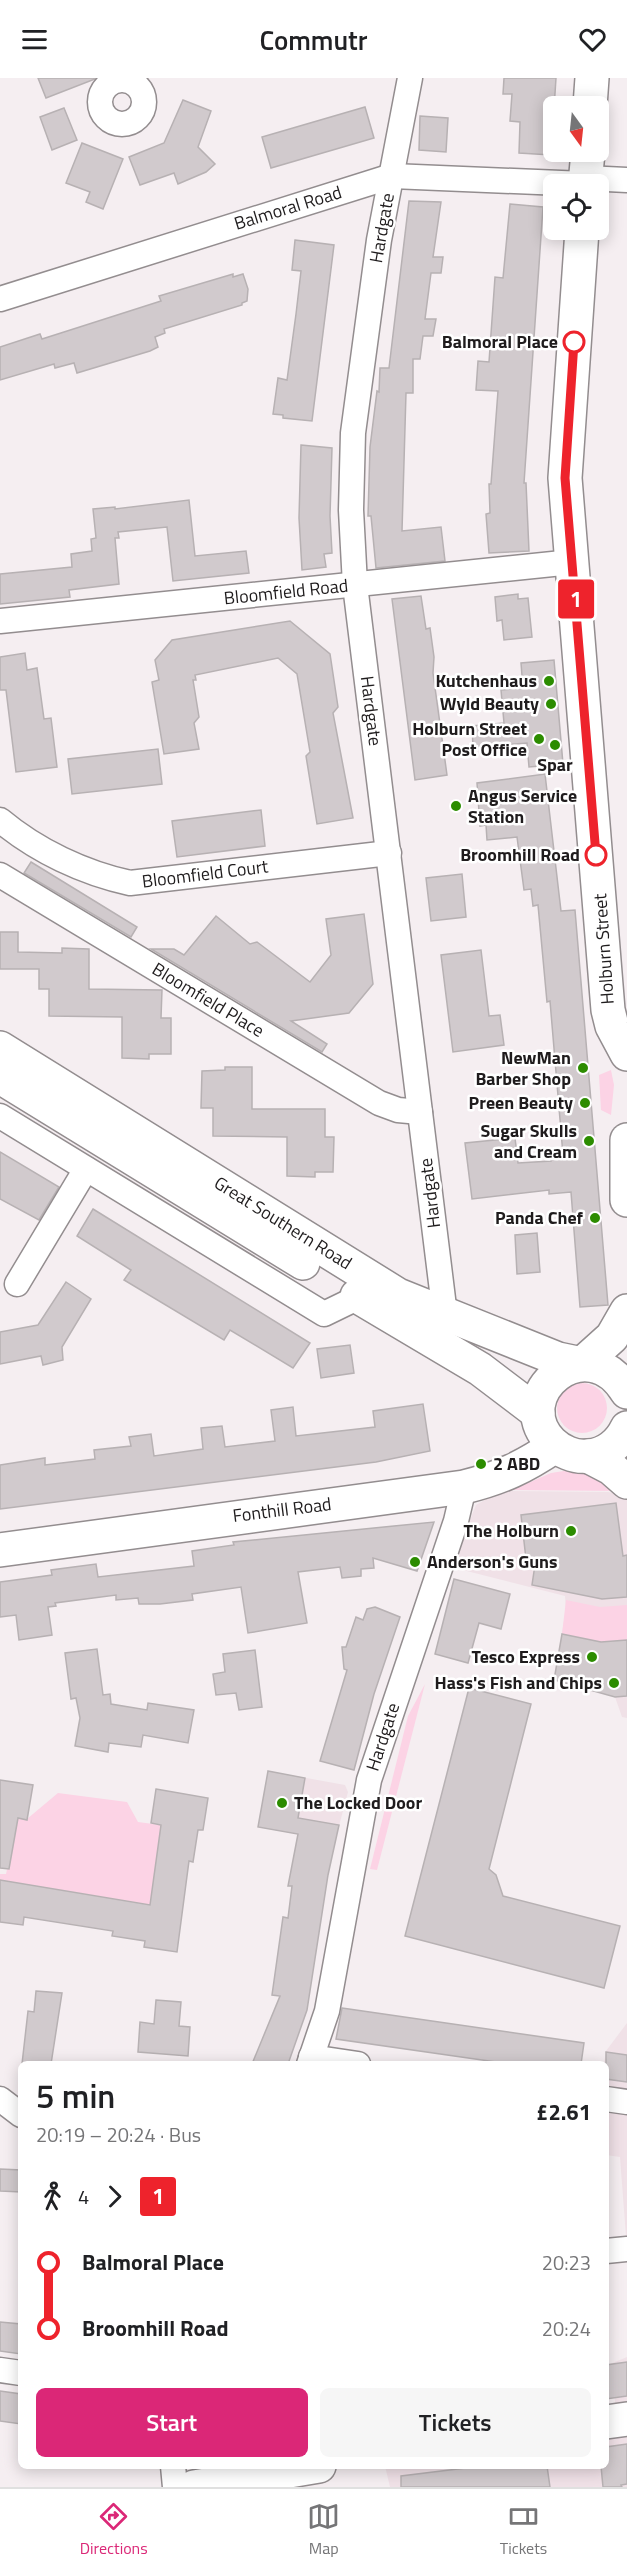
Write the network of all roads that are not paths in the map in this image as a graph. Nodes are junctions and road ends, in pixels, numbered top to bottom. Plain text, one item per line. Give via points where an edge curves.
1 (410, 78) edge
2 (592, 78) edge
3 (591, 96) edge
4 (543, 174) edge
5 (392, 176) junction
6 (609, 177) edge
7 (627, 180) edge
8 (581, 240) edge
9 (0, 299) edge
10 (572, 562) junction
11 (355, 585) junction
12 (0, 621) edge
13 (0, 820) edge
14 (389, 853) junction
15 (0, 875) edge
16 (0, 1048) edge
17 (627, 1054) edge
18 (0, 1077) edge
19 (420, 1112) junction
20 (0, 1116) edge
21 (627, 1140) edge
22 (86, 1169) junction
23 (627, 1200) edge
24 (17, 1284) dead end
25 (359, 1297) junction
26 (627, 1311) edge
27 (440, 1329) junction
28 (582, 1364) junction
29 (627, 1392) edge
30 (538, 1413) junction
31 (627, 1428) edge
32 (555, 1446) junction
33 (588, 1456) junction
34 (627, 1482) edge
35 (465, 1487) junction
36 (0, 1550) edge
37 (310, 2061) edge
38 (0, 2098) edge
39 (609, 2099) edge
40 (627, 2102) edge
41 (18, 2113) edge
42 (627, 2249) edge
43 (609, 2251) edge
44 (0, 2370) edge
45 (18, 2373) edge
46 (627, 2419) edge
47 (609, 2422) edge
48 (173, 2469) edge
49 (301, 2469) edge
50 (175, 2487) edge
51 (194, 2487) edge

1 - 5 street, Hardgate
2 - 3 street
4 - 5 street, Balmoral Road
5 - 9 street, Balmoral Road
5 - 11 street, Hardgate via 379,240 353,433 351,510
6 - 7 street
8 - 10 street, Holburn Street via 565,478
10 - 11 street, Bloomfield Road
10 - 17 street, Holburn Street via 608,1010
11 - 12 street, Bloomfield Road
11 - 14 street, Hardgate
13 - 14 street, Bloomfield Court via 68,863 130,883
14 - 19 street, Hardgate
15 - 19 street, Bloomfield Place via 379,1103
16 - 27 street, Great Southern Road via 398,1295
18 - 25 street, Great Southern Road
19 - 27 street, Hardgate
20 - 22 street, Great Southern Road
21 - 23 street
22 - 24 street
22 - 25 street, Great Southern Road via 324,1314
25 - 27 street, Great Southern Road
26 - 28 street via 612,1337
27 - 28 street, Great Southern Road via 540,1350
27 - 30 street, Great Southern Road via 480,1370
28 - 29 street, Great Southern Road via 609,1371
28 - 30 street via 564,1368 550,1379 540,1395
30 - 32 street via 543,1432
31 - 33 street via 614,1446
32 - 33 street via 573,1455
32 - 35 street, Fonthill Road via 499,1479
33 - 34 street
35 - 36 street, Fonthill Road
35 - 37 street, Hardgate via 369,1780 327,2011
38 - 41 street
39 - 40 street
42 - 43 street
44 - 45 street
46 - 47 street
48 - 50 street
49 - 51 street

